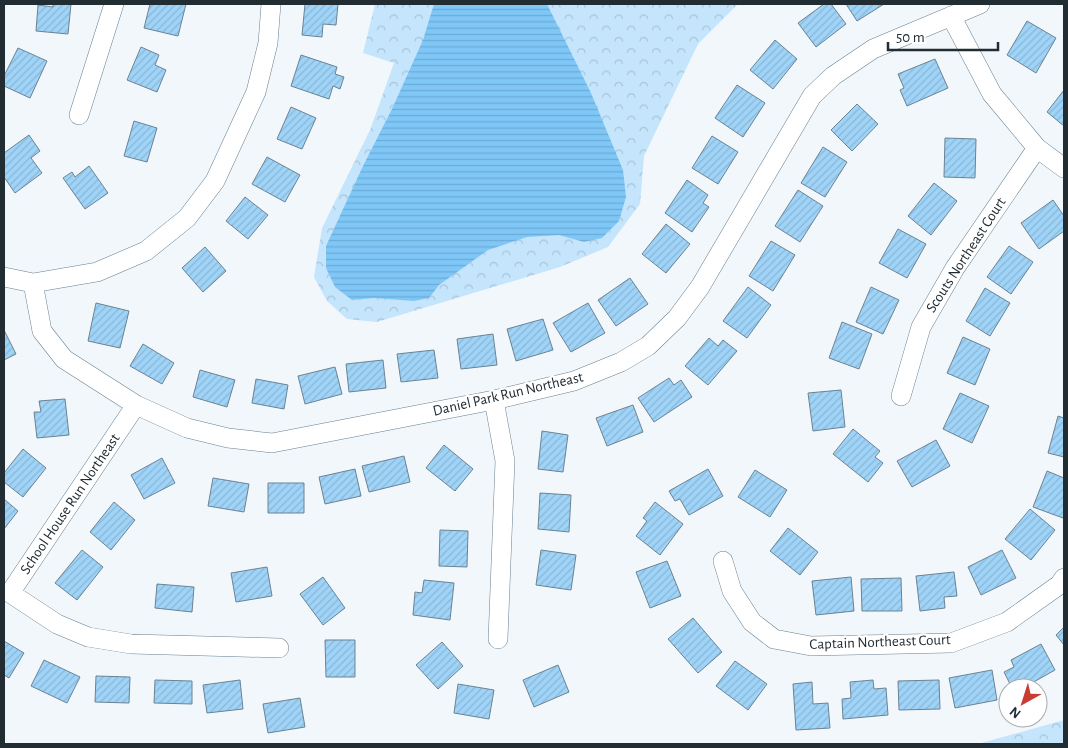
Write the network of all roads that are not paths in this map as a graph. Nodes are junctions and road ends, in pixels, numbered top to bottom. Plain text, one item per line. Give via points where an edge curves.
1 (114, 4) edge
2 (271, 4) edge
3 (980, 4) edge
4 (951, 16) junction
5 (79, 115) dead end
6 (1036, 148) junction
7 (1064, 168) edge
8 (4, 277) edge
9 (33, 283) junction
10 (901, 396) dead end
11 (494, 400) junction
12 (136, 405) junction
13 (723, 561) dead end
14 (1064, 578) edge
15 (498, 639) dead end
16 (279, 648) dead end

1 - 5 street
2 - 9 street via 268,43 256,92 215,181 187,218 146,251 114,265 97,272
3 - 4 street, Daniel Park Run Northeast
4 - 6 street via 992,94
4 - 11 street, Daniel Park Run Northeast via 873,49 833,76 812,96 700,287 677,318 648,346 621,362 574,381
6 - 7 street
6 - 10 street, Scouts Northeast Court via 955,268 921,327
8 - 9 street
9 - 12 street, Daniel Park Run Northeast via 42,331 64,359
11 - 12 street, Daniel Park Run Northeast via 272,443 228,438 187,428
11 - 15 street via 506,461
12 - 16 street, School House Run Northeast via 10,593 57,624 88,638 131,644
13 - 14 street, Captain Northeast Court via 732,591 752,622 774,639 810,646 951,643 1007,622 1059,586

